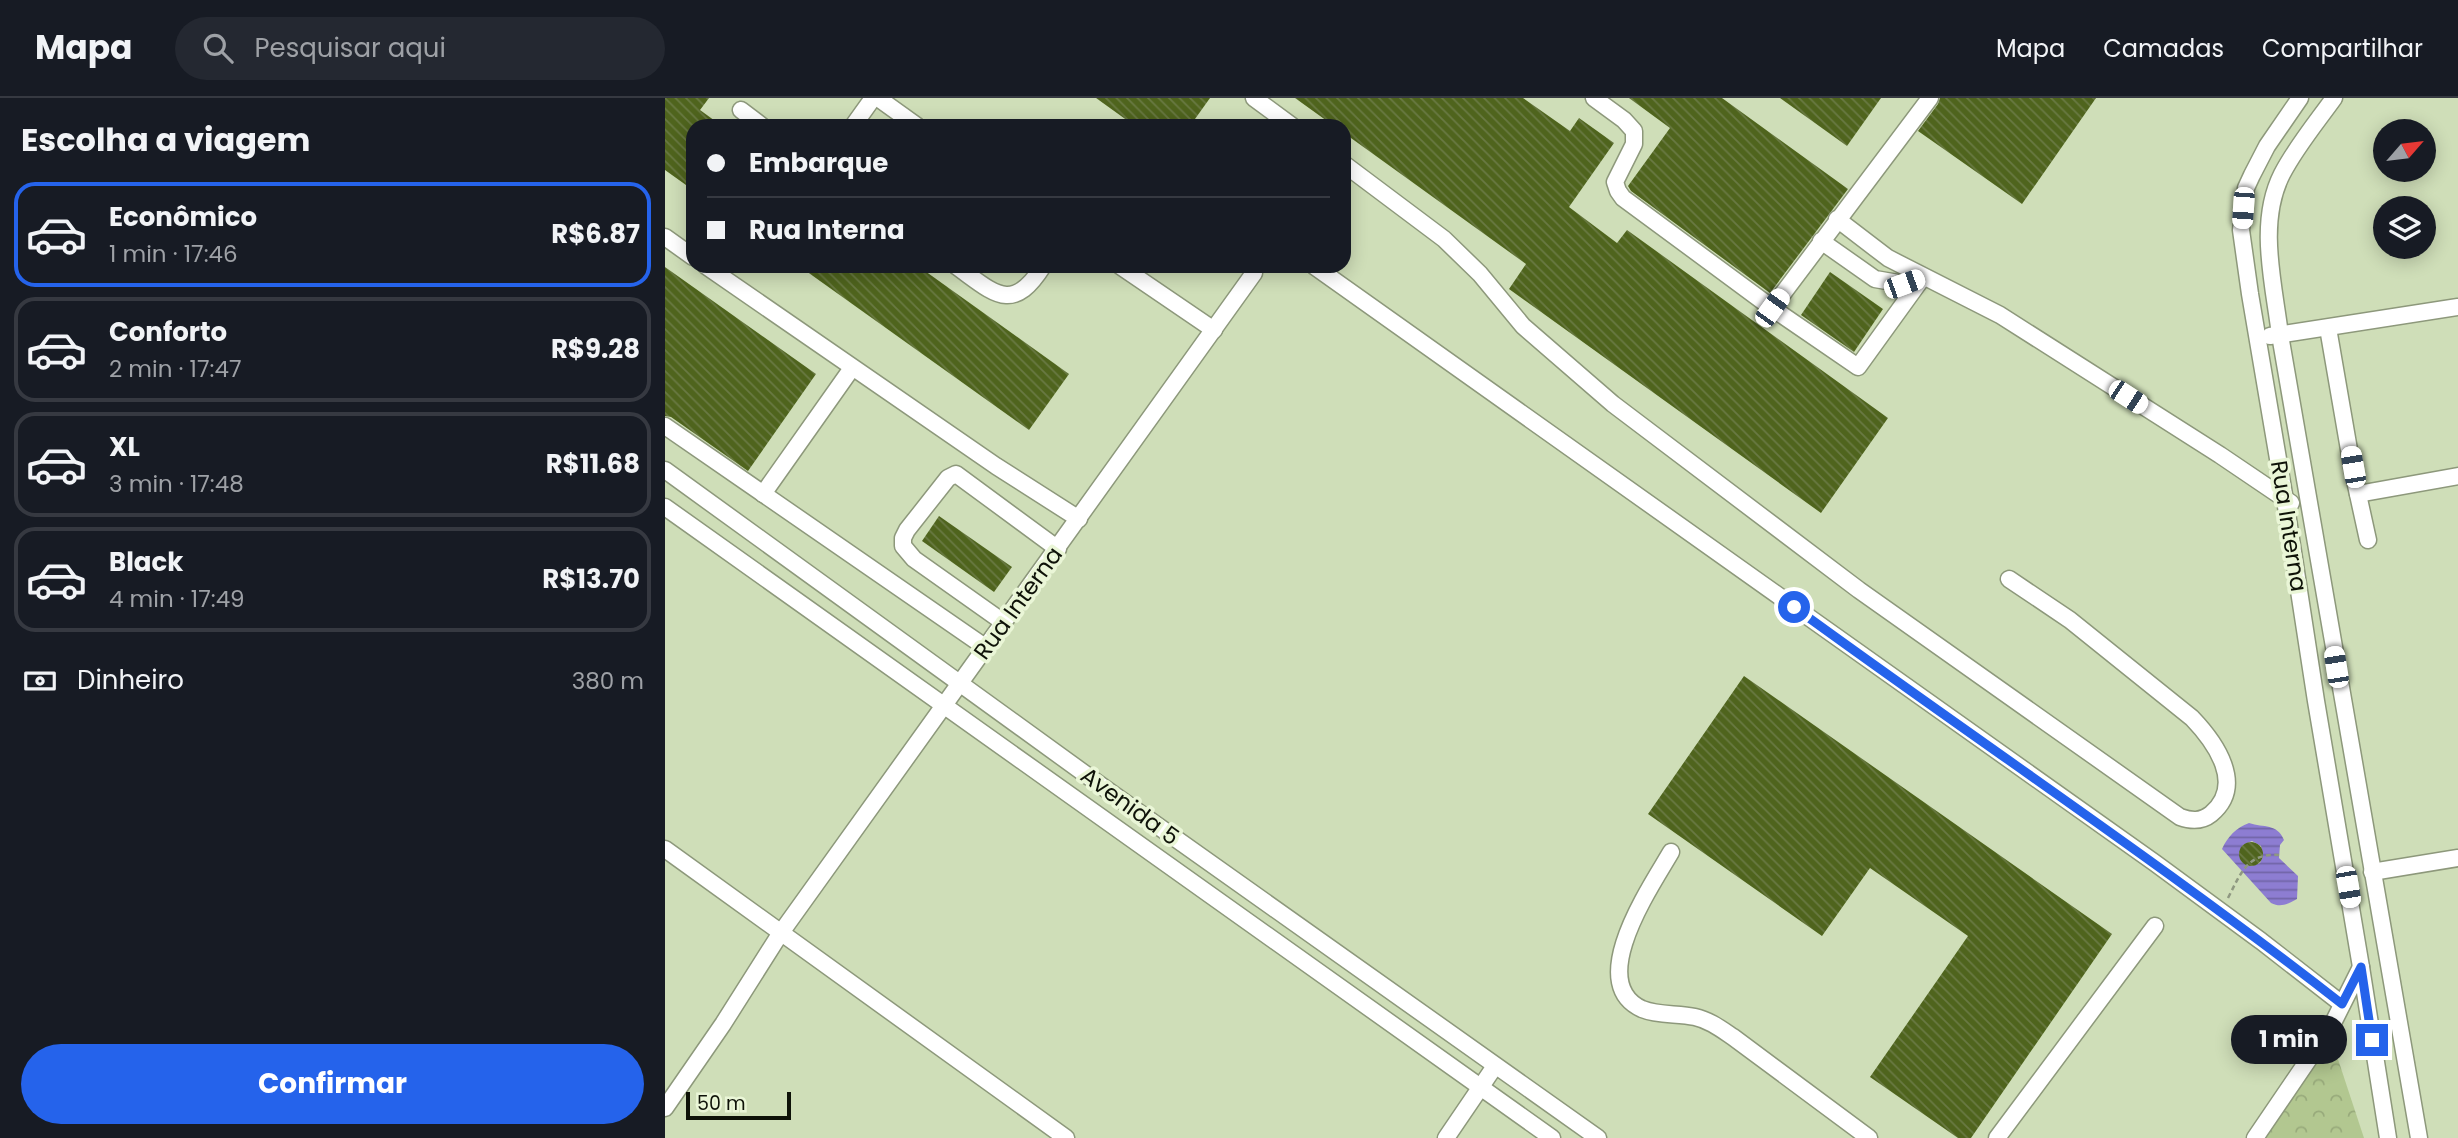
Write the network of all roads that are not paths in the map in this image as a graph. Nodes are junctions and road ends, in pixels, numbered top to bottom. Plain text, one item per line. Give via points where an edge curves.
1 (875, 98) edge
2 (1254, 98) edge
3 (1594, 98) edge
4 (1930, 98) edge
5 (2300, 98) edge
6 (2334, 98) edge
7 (741, 110) dead end
8 (753, 119) edge
9 (858, 119) edge
10 (906, 119) edge
11 (1282, 119) edge
12 (1351, 169) edge
13 (1837, 219) junction
14 (665, 237) edge
15 (1821, 241) junction
16 (686, 252) edge
17 (716, 273) edge
18 (966, 273) edge
19 (1039, 273) edge
20 (1129, 273) edge
21 (1253, 273) edge
22 (1324, 273) edge
23 (1923, 277) junction
24 (2458, 307) edge
25 (1772, 308) junction
26 (2328, 328) junction
27 (1214, 330) junction
28 (2280, 335) junction
29 (2257, 339) junction
30 (852, 368) junction
31 (665, 426) edge
32 (665, 470) edge
33 (2458, 476) edge
34 (763, 494) junction
35 (2358, 495) junction
36 (2285, 500) junction
37 (665, 507) edge
38 (2311, 515) junction
39 (1079, 519) junction
40 (751, 532) junction
41 (2368, 540) dead end
42 (1058, 549) junction
43 (736, 557) junction
44 (2009, 579) dead end
45 (1003, 622) junction
46 (985, 647) junction
47 (960, 683) junction
48 (943, 706) junction
49 (1143, 815) junction
50 (1129, 835) junction
51 (665, 849) edge
52 (1671, 852) dead end
53 (2458, 858) edge
54 (2372, 872) junction
55 (1227, 875) junction
56 (1211, 896) junction
57 (2155, 926) dead end
58 (780, 934) junction
59 (2387, 958) junction
60 (2361, 967) junction
61 (2342, 1004) junction
62 (1495, 1066) junction
63 (1481, 1087) junction
64 (665, 1108) edge
65 (1066, 1138) edge
66 (1446, 1138) edge
67 (1552, 1138) edge
68 (1598, 1138) edge
69 (1869, 1138) edge
70 (1997, 1138) edge
71 (2255, 1138) edge
72 (2388, 1138) edge
73 (2419, 1138) edge

1 - 9 lane
1 - 10 lane
2 - 11 lane
3 - 25 lane via 1634,131 1634,144 1615,182 1623,198
4 - 13 lane
5 - 29 lane, Rua Interna via 2267,146 2244,198 2241,230
6 - 28 lane via 2281,176 2272,209 2269,240
7 - 8 lane
12 - 44 lane via 1444,239 1523,326 1613,404 1859,590 2180,817 2198,820 2215,810 2224,800 2227,784 2219,752 2208,735 2070,620
13 - 15 lane
13 - 23 lane via 1888,258
14 - 16 lane
15 - 23 lane via 1875,279 1904,284
15 - 25 lane
17 - 30 lane
18 - 19 lane via 1009,296 1018,295
20 - 27 lane
21 - 27 lane, Rua Interna
22 - 61 lane via 2221,911
23 - 25 lane via 1858,367
23 - 36 lane via 2000,315
24 - 26 lane
26 - 28 lane
26 - 35 lane
27 - 39 lane, Rua Interna
28 - 29 lane
28 - 38 lane
29 - 36 lane, Rua Interna
30 - 34 lane
30 - 39 lane
31 - 34 lane
32 - 40 lane, Avenida 5
33 - 35 lane
34 - 46 lane
35 - 41 lane
36 - 38 lane
36 - 60 lane, Rua Interna
37 - 43 lane, Avenida 5
38 - 54 lane
39 - 42 lane, Rua Interna
40 - 43 lane
40 - 47 lane, Avenida 5
42 - 45 lane, Rua Interna
42 - 45 lane via 956,474 907,530 903,546 914,559
43 - 48 lane, Avenida 5
45 - 46 lane, Rua Interna
46 - 47 lane, Rua Interna
47 - 48 lane, Rua Interna
47 - 49 lane, Avenida 5
48 - 50 lane, Avenida 5
48 - 58 lane, Rua Interna
49 - 50 lane
49 - 55 lane, Avenida 5
50 - 56 lane, Avenida 5
51 - 58 lane
52 - 69 lane via 1625,938 1619,967 1626,995 1639,1008 1696,1017 1721,1030
53 - 54 lane
54 - 59 lane
55 - 56 lane
55 - 62 lane, Avenida 5
56 - 63 lane, Avenida 5
57 - 70 lane
58 - 64 lane, Rua Interna
58 - 65 lane
59 - 60 lane
59 - 73 lane
60 - 61 lane
60 - 72 lane, Rua Interna
61 - 71 lane
62 - 63 lane
62 - 68 lane, Avenida 5
63 - 66 lane
63 - 67 lane, Avenida 5

